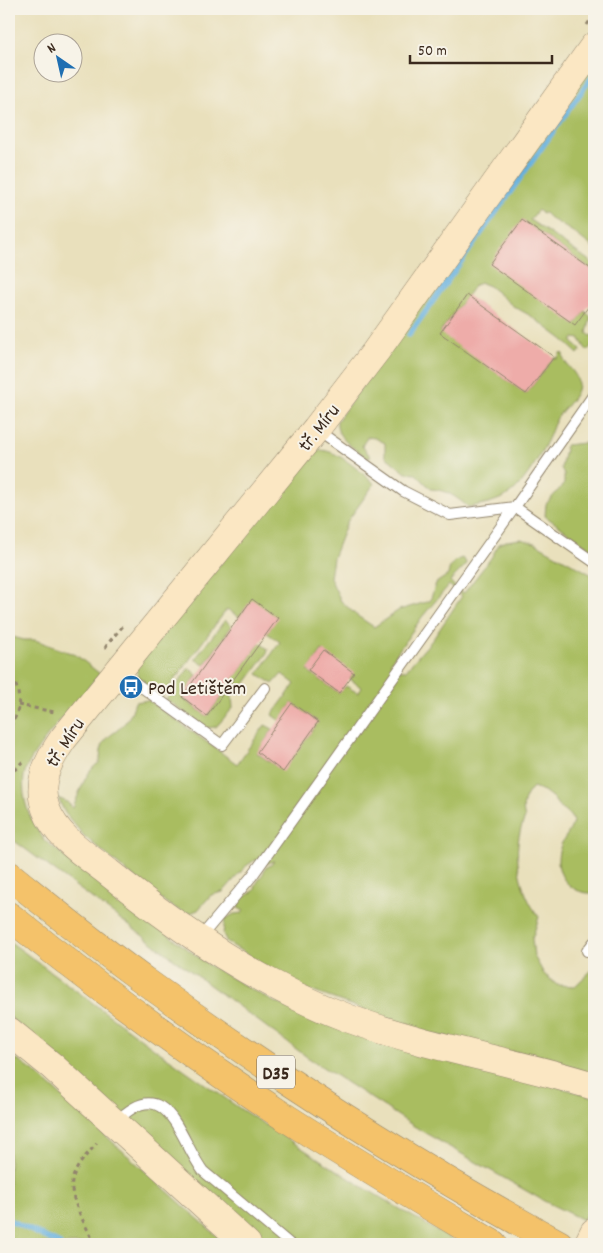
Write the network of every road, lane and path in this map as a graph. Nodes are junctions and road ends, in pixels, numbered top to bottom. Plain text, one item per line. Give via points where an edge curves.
1 (594, 46) edge
2 (594, 394) edge
3 (316, 430) junction
4 (515, 506) junction
5 (594, 562) edge
6 (9, 670) edge
7 (118, 670) junction
8 (264, 688) dead end
9 (18, 705) junction
10 (79, 718) junction
11 (9, 729) edge
12 (9, 875) edge
13 (9, 916) edge
14 (198, 939) junction
15 (594, 942) edge
16 (588, 951) dead end
17 (9, 1031) edge
18 (594, 1086) edge
19 (115, 1123) junction
20 (97, 1143) dead end
21 (594, 1232) edge
22 (95, 1244) edge
23 (247, 1244) edge
24 (290, 1244) edge
25 (493, 1244) edge
26 (559, 1244) edge
27 (588, 1244) edge

1 - 3 main road, tř. Míru
2 - 4 lane
3 - 4 lane via 403,491 450,515
3 - 7 main road, tř. Míru
4 - 5 lane
4 - 14 lane via 252,876
6 - 9 path via 17,686
7 - 8 lane via 222,745
7 - 10 main road, tř. Míru
9 - 10 path
9 - 11 path
10 - 14 main road, tř. Míru via 49,761 42,780 43,801 52,822 70,842 122,884
12 - 26 highway, D35 via 149,984 300,1089 433,1173
13 - 25 highway, D35 via 125,1006 277,1111
14 - 18 main road via 275,986 351,1019 430,1044
15 - 16 lane
17 - 19 main road
19 - 23 main road
19 - 24 lane via 135,1106 152,1104 164,1109 178,1126 194,1160 203,1171
20 - 22 path via 78,1168 71,1184 78,1209
21 - 27 main road

